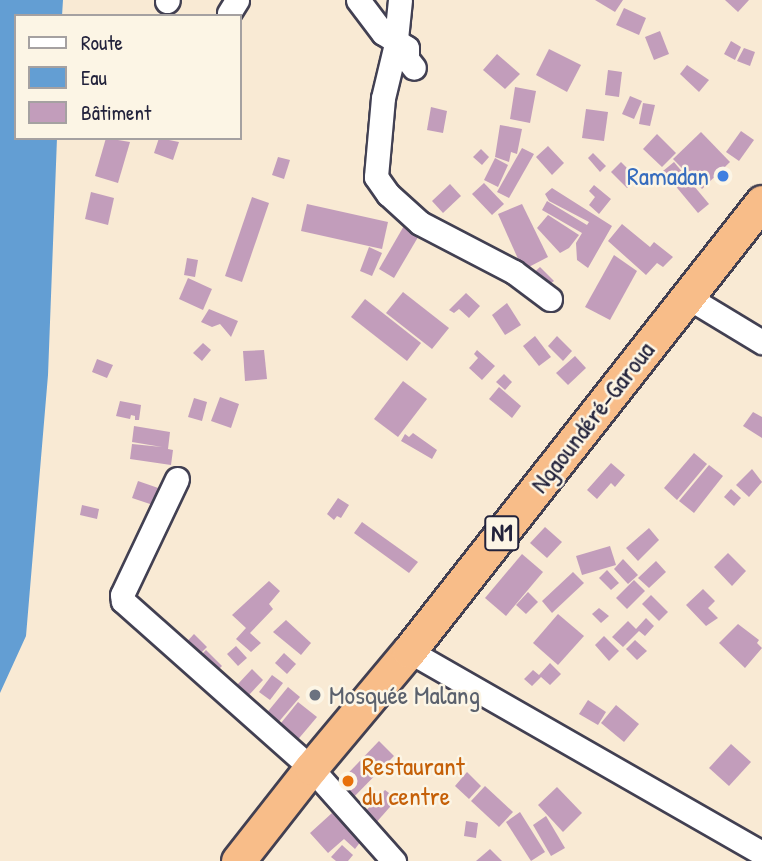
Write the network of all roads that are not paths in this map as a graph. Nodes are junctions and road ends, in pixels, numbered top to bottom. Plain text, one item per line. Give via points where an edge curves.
1 (358, 0) edge
2 (400, 0) edge
3 (396, 41) junction
4 (414, 68) dead end
5 (762, 202) edge
6 (686, 296) junction
7 (550, 299) dead end
8 (762, 342) edge
9 (177, 479) dead end
10 (410, 652) junction
11 (311, 768) junction
12 (762, 853) edge
13 (239, 861) edge
14 (394, 861) edge

1 - 3 street via 383,33
2 - 3 street
3 - 4 street via 407,48 407,59
3 - 7 street via 383,98 376,177 387,194 420,223 514,272
5 - 6 highway, Ngaoundéré-Garoua / N1
6 - 8 street
6 - 10 highway, Ngaoundéré-Garoua / N1
9 - 11 street via 123,601
10 - 11 highway, Ngaoundéré-Garoua / N1
10 - 12 street
11 - 13 highway, Ngaoundéré-Garoua / N1
11 - 14 street

